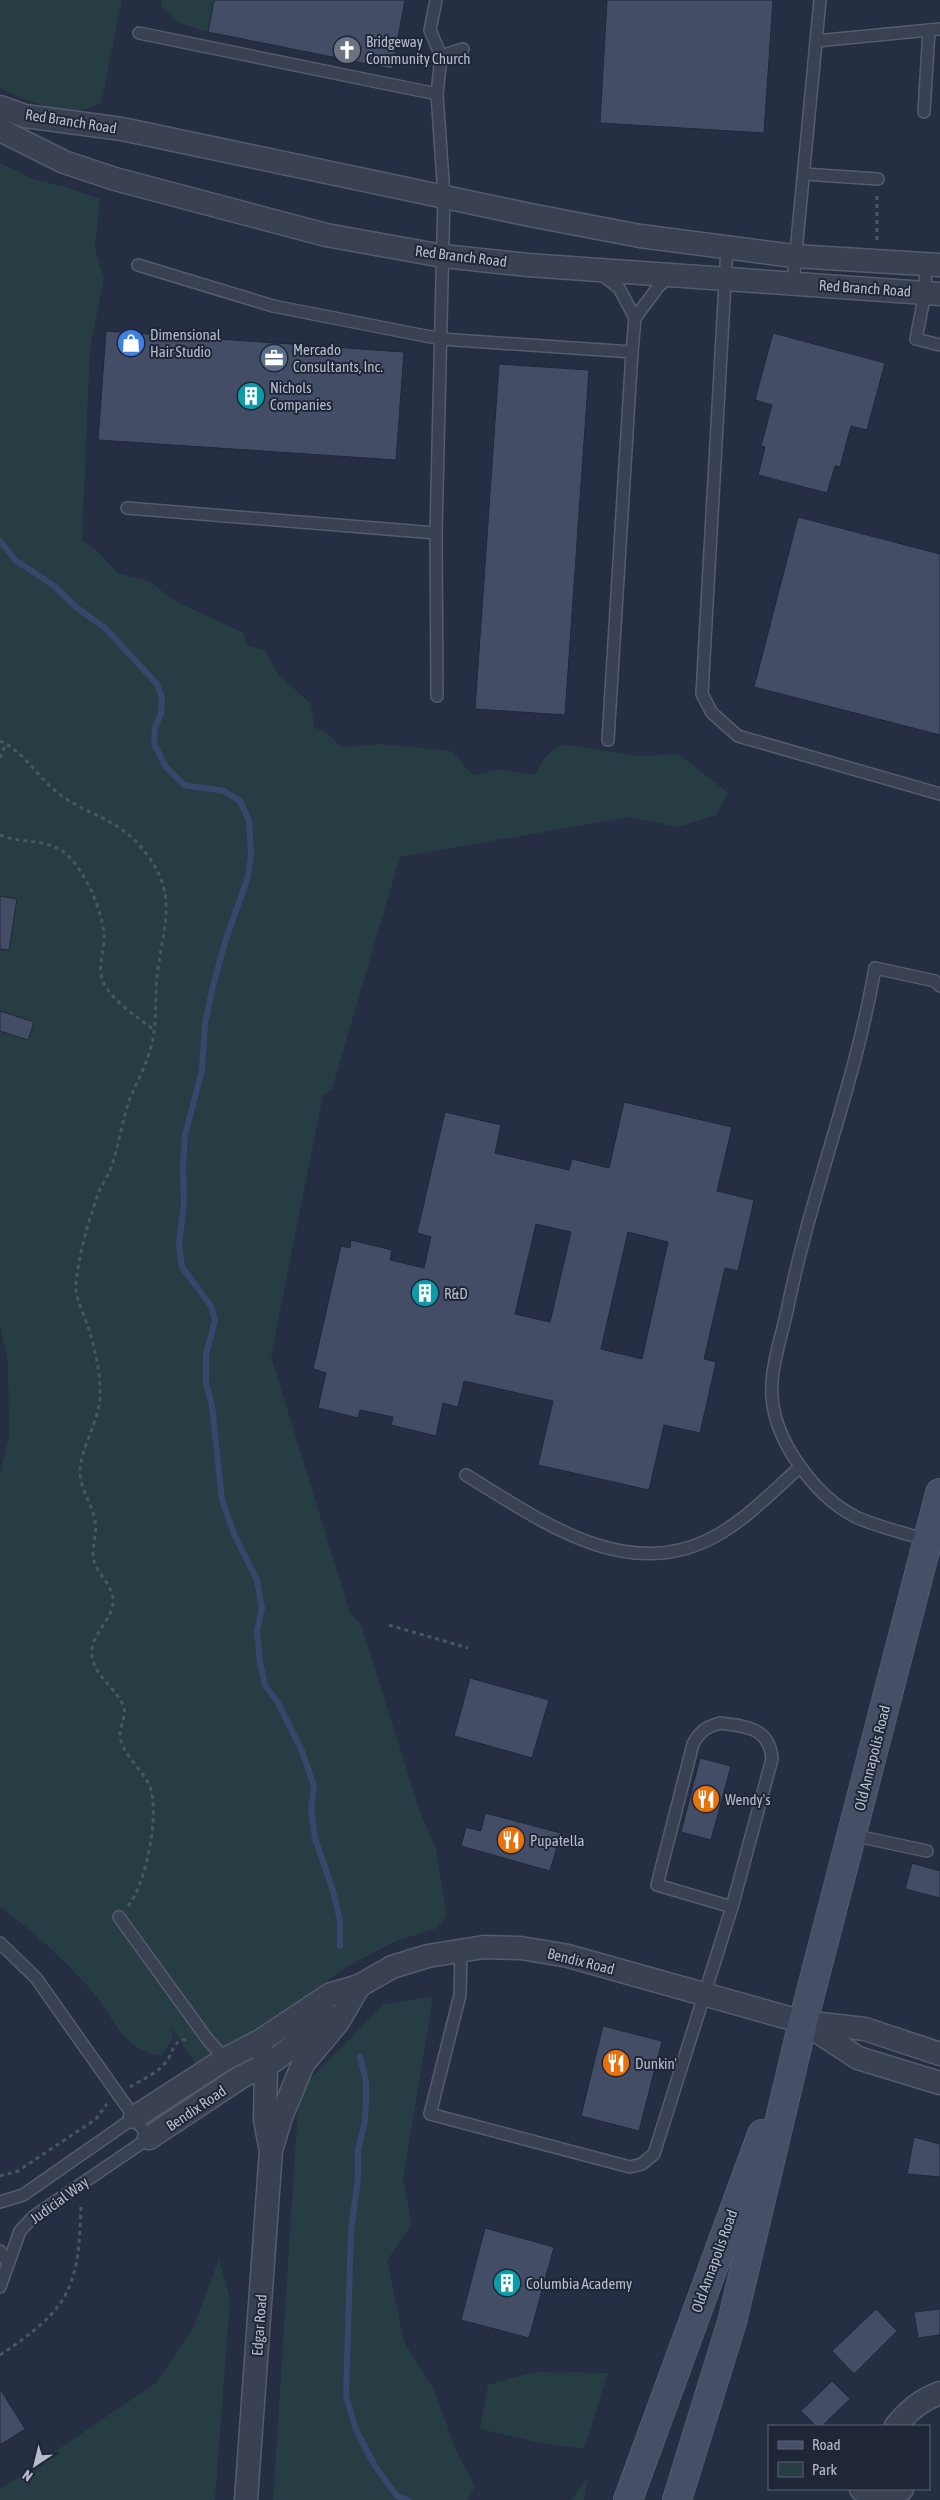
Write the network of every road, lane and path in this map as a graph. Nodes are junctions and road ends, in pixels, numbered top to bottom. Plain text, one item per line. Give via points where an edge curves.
1 (436, 0) edge
2 (820, 0) edge
3 (935, 29) edge
4 (139, 33) dead end
5 (816, 41) junction
6 (464, 49) dead end
7 (441, 56) junction
8 (437, 94) junction
9 (0, 107) edge
10 (924, 112) dead end
11 (0, 130) edge
12 (804, 174) junction
13 (878, 179) joint
14 (444, 196) junction
15 (727, 247) junction
16 (877, 247) dead end
17 (443, 256) junction
18 (794, 256) junction
19 (138, 265) dead end
20 (933, 265) edge
21 (593, 270) junction
22 (671, 276) junction
23 (726, 279) junction
24 (793, 283) junction
25 (932, 293) edge
26 (635, 318) junction
27 (441, 339) junction
28 (940, 345) edge
29 (632, 352) junction
30 (127, 508) dead end
31 (436, 533) junction
32 (437, 696) dead end
33 (608, 740) dead end
34 (0, 741) edge
35 (6, 743) junction
36 (0, 758) edge
37 (940, 794) edge
38 (0, 835) edge
39 (940, 986) edge
40 (154, 1029) junction
41 (800, 1467) junction
42 (466, 1475) dead end
43 (940, 1493) edge
44 (928, 1540) junction
45 (390, 1625) dead end
46 (468, 1648) dead end
47 (852, 1835) junction
48 (927, 1852) dead end
49 (732, 1907) junction
50 (119, 1917) joint
51 (0, 1943) edge
52 (461, 1949) junction
53 (360, 1986) junction
54 (703, 1994) junction
55 (803, 2022) junction
56 (260, 2041) junction
57 (194, 2042) dead end
58 (940, 2054) edge
59 (225, 2059) junction
60 (266, 2066) junction
61 (241, 2077) junction
62 (940, 2083) edge
63 (131, 2087) dead end
64 (108, 2103) dead end
65 (135, 2117) junction
66 (150, 2138) junction
67 (271, 2150) junction
68 (0, 2176) edge
69 (81, 2198) dead end
70 (0, 2202) edge
71 (0, 2251) edge
72 (7, 2262) junction
73 (0, 2287) edge
74 (0, 2355) edge
75 (940, 2393) edge
76 (897, 2425) edge
77 (863, 2490) edge
78 (901, 2490) edge
79 (246, 2500) edge
80 (628, 2500) edge
81 (677, 2500) edge

1 - 7 lane via 430,30
2 - 5 lane
3 - 5 lane
3 - 10 lane
4 - 8 lane
5 - 12 lane
6 - 7 lane
7 - 8 lane
8 - 14 lane
9 - 14 street, Red Branch Road via 25,116 122,129
11 - 17 street, Red Branch Road via 64,162 115,179 326,236
12 - 13 lane
12 - 18 lane
13 - 16 path
14 - 15 street, Red Branch Road via 640,236
14 - 17 lane
15 - 18 street, Red Branch Road
15 - 23 lane
17 - 21 street, Red Branch Road
17 - 27 lane
18 - 20 street, Red Branch Road
18 - 24 lane
19 - 27 lane via 273,306
20 - 25 lane
21 - 22 street, Red Branch Road
21 - 26 lane via 619,288
22 - 23 street, Red Branch Road
22 - 26 lane via 658,287
23 - 24 street, Red Branch Road
23 - 37 lane via 702,694 712,713 738,736
24 - 25 street, Red Branch Road
25 - 28 lane via 916,339
26 - 29 lane
27 - 29 lane
27 - 31 lane
29 - 33 lane
30 - 31 lane
31 - 32 lane
34 - 35 path
35 - 36 path
35 - 40 path via 59,794 121,826 151,858 166,891 168,911 156,982
38 - 40 path via 34,840 60,850 78,867 95,899 104,935 101,975 110,992
39 - 41 lane via 935,981 875,968 850,1079 794,1273 774,1376 772,1398 778,1420 785,1441
40 - 50 path via 145,1066 130,1098 112,1164 88,1225 75,1288 90,1333 100,1398 80,1470 97,1535 93,1557 111,1589 114,1604 106,1624 95,1638 91,1655 101,1677 123,1704 125,1713 120,1739 149,1786 154,1801 143,1879 134,1899
41 - 42 lane via 741,1520 707,1540 677,1551 653,1554 618,1551 584,1541 544,1522
41 - 44 lane via 837,1504 856,1516
43 - 44 main road, Old Annapolis Road
44 - 47 main road, Old Annapolis Road
45 - 46 path
47 - 48 lane
47 - 55 main road, Old Annapolis Road
49 - 49 lane via 772,1759 771,1746 765,1737 754,1730 720,1723 707,1726 693,1744 657,1885
49 - 54 lane
50 - 59 lane
51 - 65 lane via 36,1978
52 - 53 street, Bendix Road via 392,1967
52 - 54 street, Bendix Road via 521,1948 568,1956
52 - 54 lane via 460,1995 430,2114 630,2167 642,2164 654,2154
53 - 56 street, Bendix Road via 331,1994
53 - 60 street, Bendix Road via 341,2007
53 - 67 street, Edgar Road via 338,2022 303,2064
54 - 55 street, Bendix Road
55 - 58 street via 865,2029
55 - 62 street via 858,2058
55 - 80 main road, Old Annapolis Road
55 - 81 main road, Old Annapolis Road via 732,2322
56 - 59 street, Bendix Road
56 - 60 street, Edgar Road
57 - 63 path via 187,2039 179,2041 166,2062
59 - 61 lane
59 - 65 street, Bendix Road
60 - 61 street, Bendix Road
60 - 67 street, Edgar Road via 265,2120
61 - 66 street, Bendix Road
64 - 68 path via 96,2119 18,2171
65 - 66 lane
65 - 70 lane, Judicial Way via 23,2195
66 - 72 lane, Judicial Way via 34,2216 20,2231
67 - 79 street, Edgar Road
69 - 74 path via 79,2250 67,2294 52,2316
71 - 72 lane
72 - 73 lane, Judicial Way
75 - 76 street via 910,2409
77 - 78 street via 874,2497 885,2498

